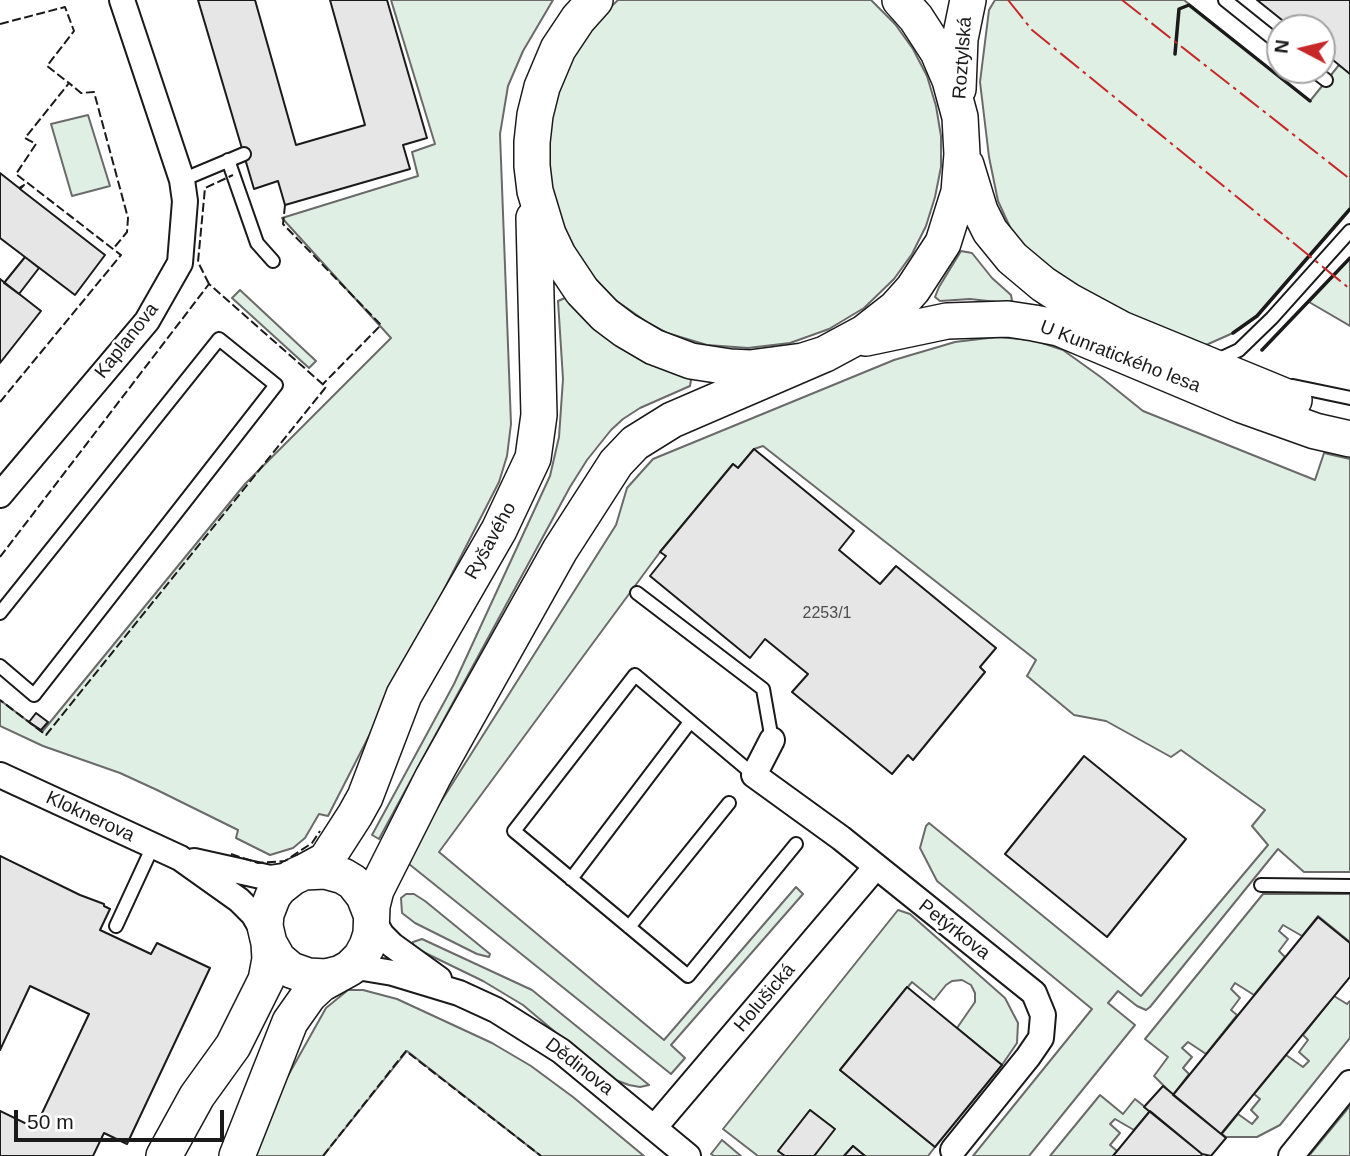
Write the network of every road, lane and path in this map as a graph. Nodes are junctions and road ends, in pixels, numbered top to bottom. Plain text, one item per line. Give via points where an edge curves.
1 (121, 0) edge
2 (586, 0) edge
3 (595, 0) edge
4 (900, 0) edge
5 (968, 0) edge
6 (1225, 0) edge
7 (1266, 33) edge
8 (567, 35) junction
9 (961, 127) junction
10 (244, 154) dead end
11 (228, 160) junction
12 (532, 166) junction
13 (182, 180) junction
14 (1350, 231) edge
15 (273, 261) dead end
16 (834, 350) junction
17 (1188, 356) junction
18 (1350, 398) edge
19 (1350, 416) edge
20 (1350, 439) edge
21 (0, 495) edge
22 (637, 593) dead end
23 (0, 613) edge
24 (0, 666) edge
25 (690, 722) junction
26 (772, 740) joint
27 (0, 775) edge
28 (754, 775) junction
29 (729, 803) dead end
30 (796, 844) dead end
31 (153, 846) junction
32 (180, 858) junction
33 (875, 868) junction
34 (303, 873) junction
35 (571, 879) junction
36 (1261, 885) dead end
37 (1350, 886) edge
38 (372, 916) junction
39 (116, 926) dead end
40 (629, 927) junction
41 (268, 940) junction
42 (341, 972) junction
43 (459, 993) junction
44 (1350, 1083) edge
45 (654, 1128) junction
46 (953, 1150) dead end
47 (164, 1156) edge
48 (237, 1156) edge
49 (688, 1156) edge
50 (1291, 1156) edge

1 - 13 street, Kaplanova
2 - 8 main road
3 - 8 main road
4 - 9 main road via 938,52
5 - 9 main road, Roztylská via 958,62
6 - 7 lane
8 - 12 main road via 538,99
9 - 16 main road via 959,192 932,263 896,308
9 - 17 main road, U Kunratického lesa via 980,211 1012,258 1080,307
10 - 11 lane
11 - 13 lane
11 - 15 lane via 257,243
12 - 16 main road via 540,212 570,275 595,306 636,337 691,361 730,368 783,365
12 - 34 main road, Ryšavého via 539,393 533,458 499,530 404,695 355,815 326,860
13 - 21 street, Kaplanova via 185,201 180,262 147,321
14 - 17 lane via 1239,350 1222,358
16 - 20 main road, U Kunratického lesa via 880,334 947,321 1034,323 1079,336 1242,405
16 - 38 main road via 672,420 635,443 616,463 560,550 440,763 376,890
17 - 18 lane
17 - 19 main road, U Kunratického lesa via 1313,407
22 - 26 lane via 763,689
23 - 24 lane via 219,339 276,385 34,695
25 - 28 lane
25 - 35 lane
25 - 35 lane via 635,675 514,831
26 - 28 street
27 - 31 street, Kloknerova
28 - 33 street, Petýrkova
29 - 40 lane
30 - 40 lane via 688,976
31 - 32 street, Kloknerova
31 - 39 lane
32 - 34 street, Kloknerova via 270,878
32 - 41 street, Kloknerova via 239,900
33 - 45 street, Holušická
33 - 46 street, Petýrkova via 1034,993 1043,1015 1041,1038
34 - 38 main road via 325,870 343,876 359,889
34 - 41 main road, Ryšavého via 285,882 273,896 266,914
35 - 40 lane
36 - 37 lane
38 - 42 main road via 371,934 361,957
38 - 43 street, Dědinova via 392,945
41 - 42 main road via 278,959 299,974 318,978
41 - 47 main road, Ryšavého via 266,981 233,1046 197,1096
42 - 43 street, Dědinova via 380,970
42 - 48 main road via 309,995 290,1022
43 - 45 street, Dědinova via 523,1025 561,1051
44 - 50 street
45 - 49 street, Dědinova

